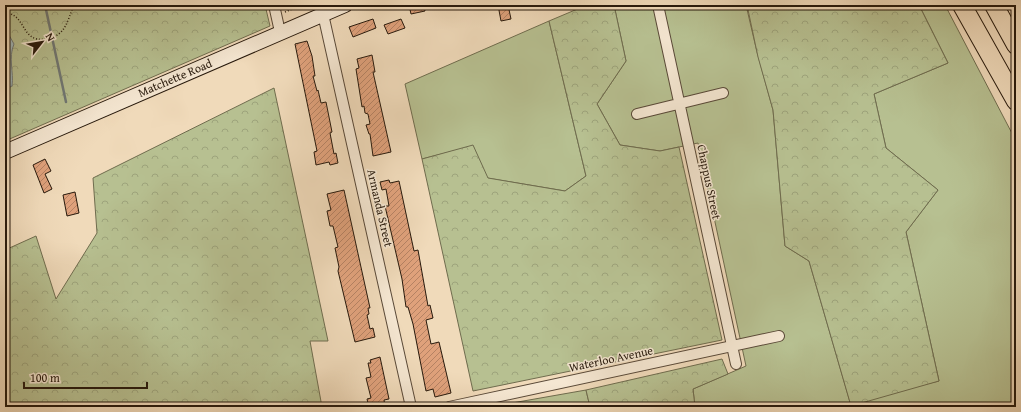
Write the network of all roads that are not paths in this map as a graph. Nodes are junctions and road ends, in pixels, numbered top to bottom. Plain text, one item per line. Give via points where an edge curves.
1 (274, 5) edge
2 (345, 5) edge
3 (658, 5) edge
4 (962, 5) edge
5 (994, 5) edge
6 (323, 14) junction
7 (280, 32) junction
8 (1016, 45) edge
9 (723, 93) dead end
10 (1016, 101) edge
11 (679, 104) junction
12 (637, 114) dead end
13 (5, 152) edge
14 (779, 336) dead end
15 (732, 346) junction
16 (736, 364) dead end
17 (410, 407) edge
18 (449, 407) edge

1 - 7 street
2 - 6 street, Matchette Road
3 - 11 street, Chappus Street
4 - 10 highway
5 - 8 highway
6 - 7 street, Matchette Road
6 - 17 street, Armanda Street
7 - 13 street, Matchette Road
9 - 11 street
11 - 12 street
11 - 15 street, Chappus Street
14 - 15 street, Waterloo Avenue
15 - 16 street, Chappus Street
15 - 18 street, Waterloo Avenue

